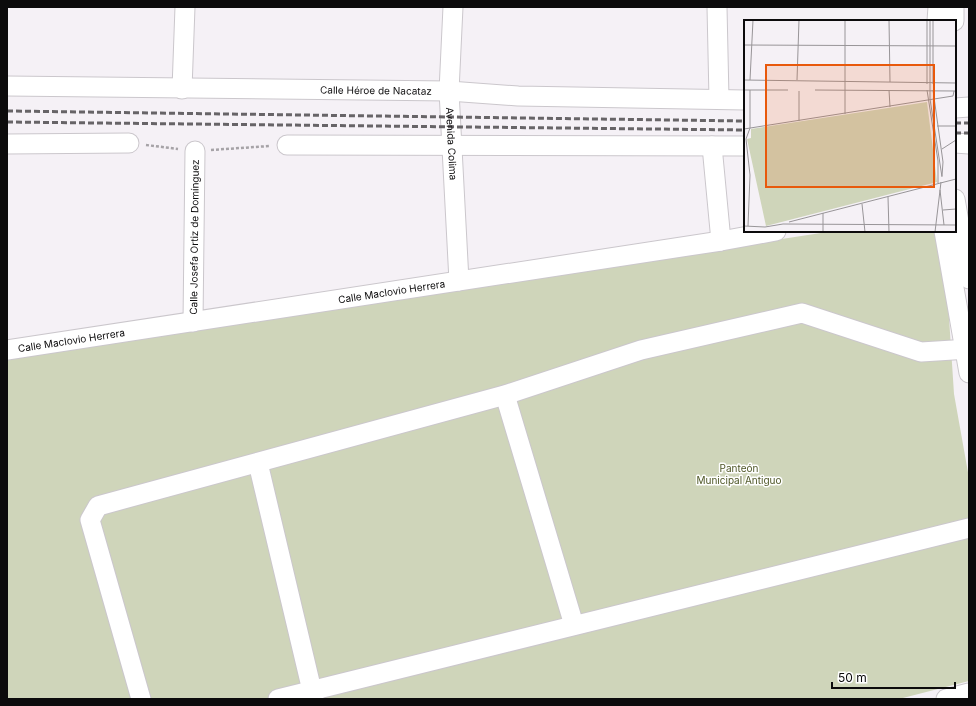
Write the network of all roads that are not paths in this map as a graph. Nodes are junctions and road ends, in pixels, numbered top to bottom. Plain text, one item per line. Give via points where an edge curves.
1 (185, 7) edge
2 (453, 7) edge
3 (717, 7) edge
4 (938, 7) edge
5 (954, 7) edge
6 (937, 20) edge
7 (954, 20) edge
8 (7, 86) edge
9 (182, 88) junction
10 (449, 91) junction
11 (719, 99) junction
12 (744, 100) edge
13 (969, 107) edge
14 (956, 108) edge
15 (129, 143) road end
16 (7, 144) edge
17 (956, 144) edge
18 (969, 144) edge
19 (287, 145) road end
20 (451, 146) junction
21 (712, 146) junction
22 (744, 146) edge
23 (195, 152) road end
24 (969, 198) edge
25 (956, 199) edge
26 (956, 205) edge
27 (770, 232) edge
28 (944, 232) edge
29 (720, 241) junction
30 (969, 279) edge
31 (459, 281) junction
32 (193, 322) junction
33 (967, 349) edge
34 (7, 350) edge
35 (969, 373) edge
36 (505, 395) junction
37 (258, 463) junction
38 (969, 528) edge
39 (574, 626) junction
40 (969, 693) edge
41 (313, 694) edge
42 (141, 699) edge
43 (278, 699) edge
44 (946, 699) edge

1 - 9 street
2 - 10 street, Avenida Colima
3 - 11 street
4 - 6 street
5 - 7 street
8 - 9 street, Calle Héroe de Nacataz
9 - 10 street, Calle Héroe de Nacataz
10 - 11 street, Calle Héroe de Nacataz via 518,96
10 - 20 street, Avenida Colima
11 - 12 street, Calle Héroe de Nacataz
13 - 14 street
15 - 16 street
17 - 18 street
19 - 20 street
20 - 21 street
20 - 31 street, Avenida Colima
21 - 22 street
21 - 29 street
23 - 32 street, Calle Josefa Ortiz de Domínguez
24 - 25 street
26 - 30 street
27 - 29 street, Calle Maclovio Herrera
28 - 33 street
29 - 31 street, Calle Maclovio Herrera
31 - 32 street, Calle Maclovio Herrera
32 - 34 street, Calle Maclovio Herrera
33 - 35 street
33 - 36 street via 921,352 802,313 641,350
36 - 37 street
36 - 39 street
37 - 41 street
37 - 42 street via 98,506 90,520
38 - 39 street
39 - 41 street
40 - 44 street
41 - 43 street

